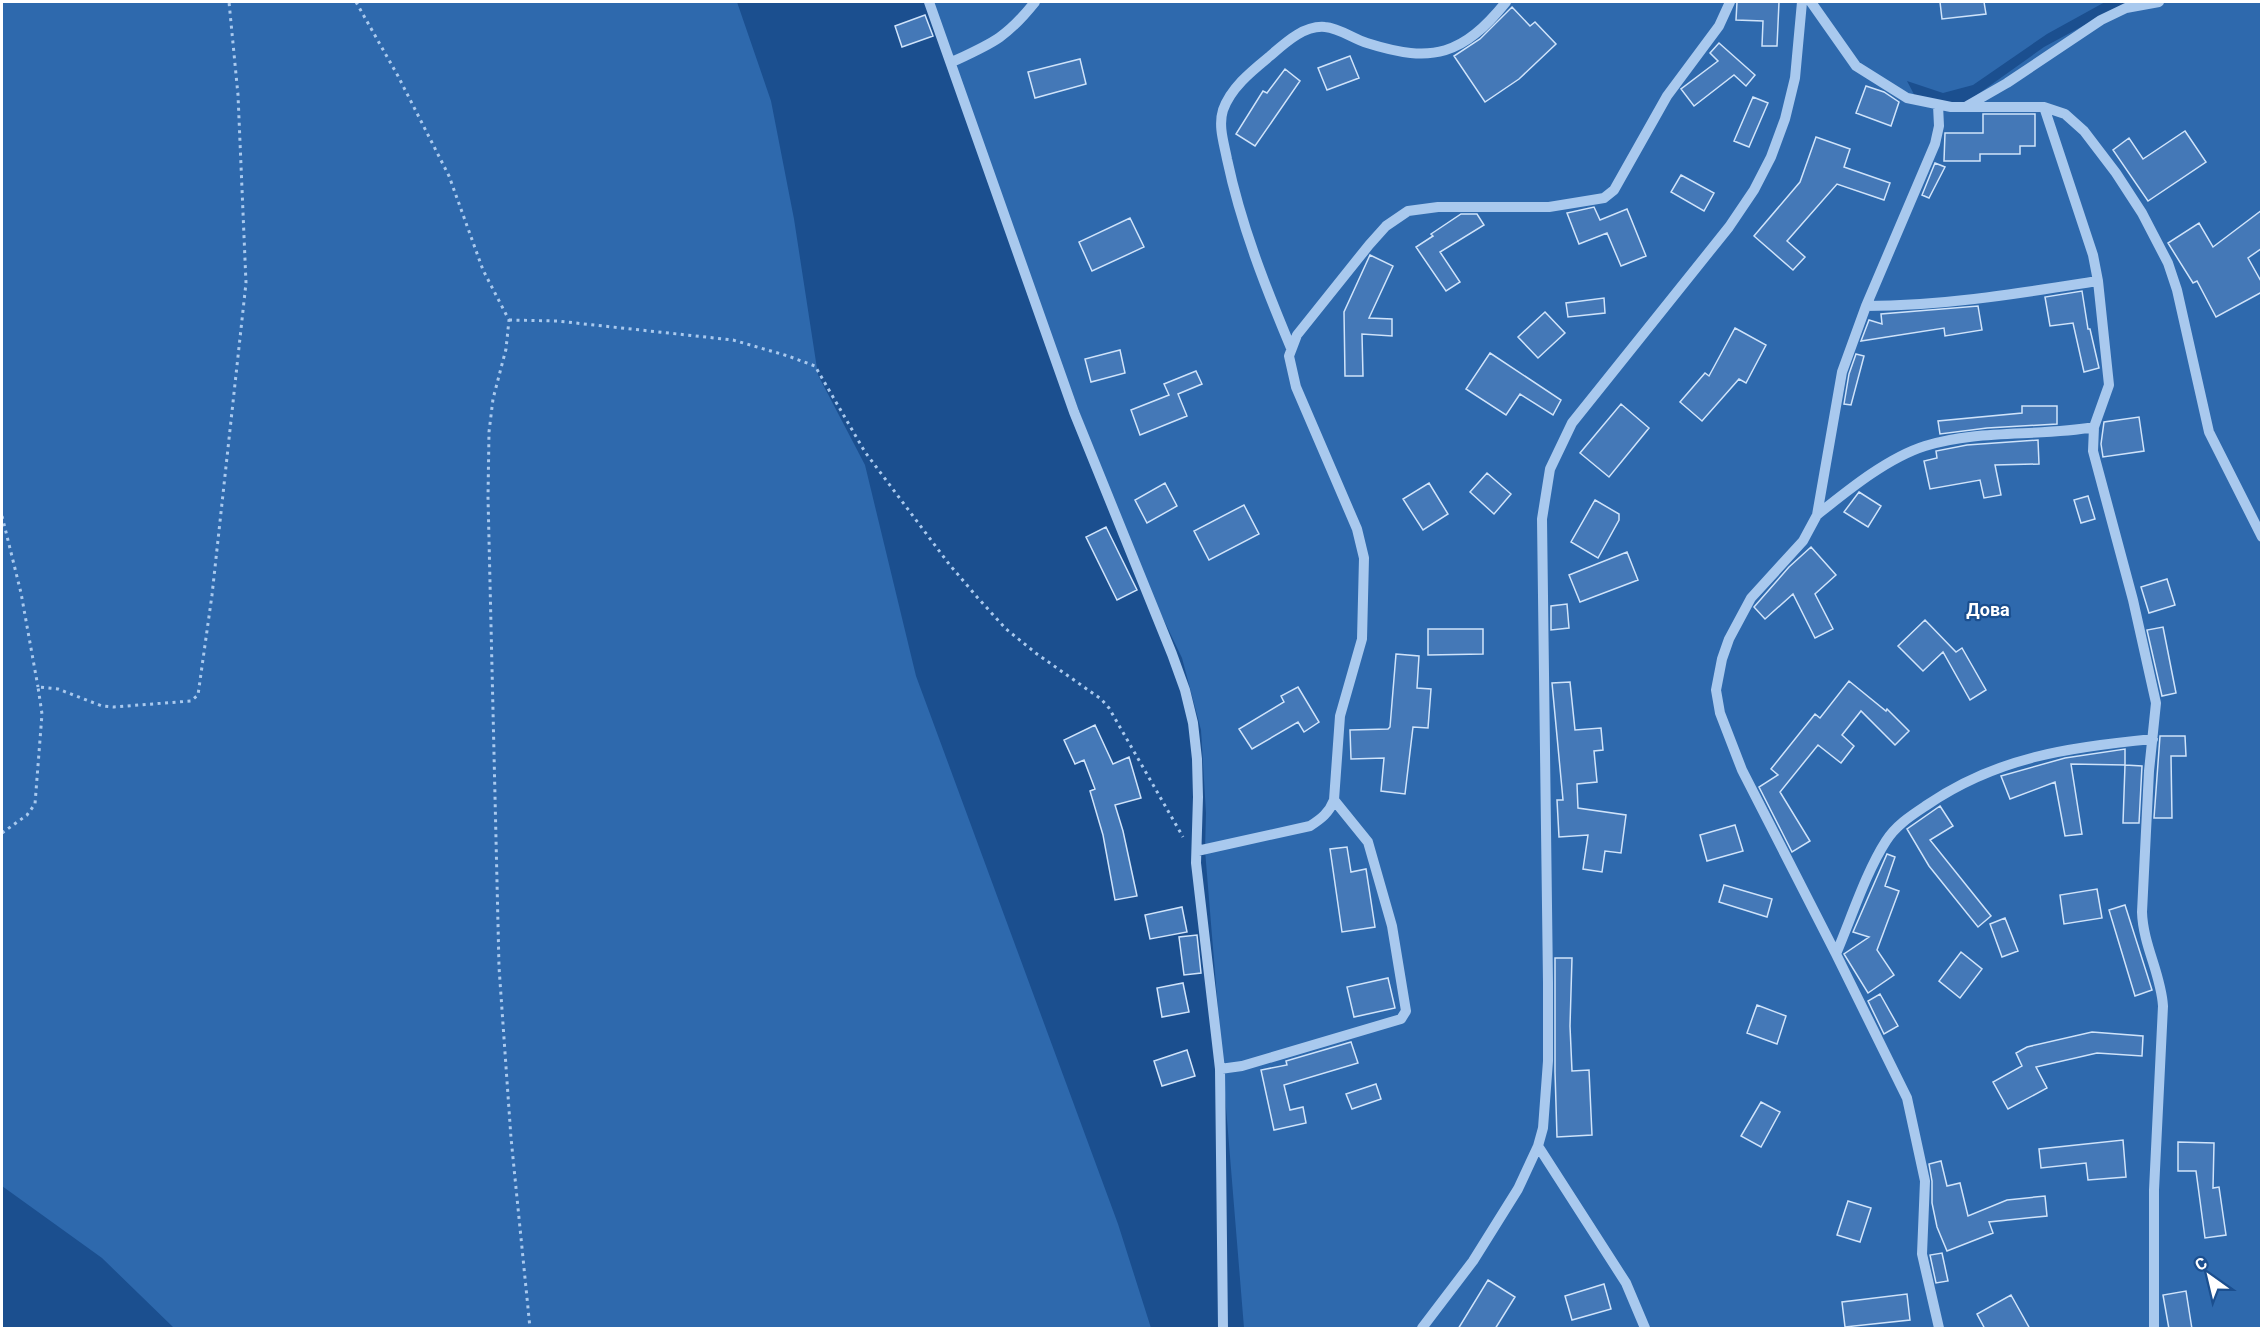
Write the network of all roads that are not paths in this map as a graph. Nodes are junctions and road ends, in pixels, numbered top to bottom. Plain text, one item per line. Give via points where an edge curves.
1 (929, 2) edge
2 (1035, 2) edge
3 (1506, 2) edge
4 (1730, 2) edge
5 (1802, 2) edge
6 (1812, 2) edge
7 (2159, 2) edge
8 (952, 62) junction
9 (1938, 105) junction
10 (1967, 106) junction
11 (2044, 108) junction
12 (2098, 281) junction
13 (1866, 306) junction
14 (1291, 348) junction
15 (2094, 427) junction
16 (1817, 515) junction
17 (2262, 537) edge
18 (2153, 739) junction
19 (1334, 800) junction
20 (1196, 857) junction
21 (1836, 954) junction
22 (1220, 1069) junction
23 (1538, 1146) junction
24 (1223, 1329) edge
25 (1422, 1329) edge
26 (1645, 1329) edge
27 (1939, 1329) edge
28 (2154, 1329) edge

1 - 8 street
2 - 8 street via 996,42
3 - 14 street via 1469,40 1447,51 1423,55 1367,43 1327,27 1314,28 1290,39 1246,76 1232,95 1220,125 1232,179 1256,263
4 - 14 street via 1719,26 1667,96 1610,194 1549,207 1438,207 1408,211 1386,226 1369,245 1306,320
5 - 23 street via 1795,78 1785,119 1754,190 1729,227 1572,423 1550,469 1542,519 1548,1061
6 - 9 street via 1856,66 1907,98
7 - 10 street via 2126,8 2101,20
8 - 20 street via 1074,412 1185,690 1197,759
9 - 10 street
9 - 13 street via 1935,144
10 - 11 street
11 - 12 street
11 - 17 street via 2065,114 2084,130 2116,172 2168,263 2209,432
12 - 13 street via 1946,302
12 - 15 street via 2109,385
13 - 16 street via 1842,372
14 - 19 street via 1290,366 1296,387 1357,529 1364,558 1362,639 1340,716
15 - 16 street via 1970,437 1925,446 1860,482
15 - 18 street via 2096,465 2156,703
16 - 21 street via 1803,541 1751,598 1729,639 1716,690 1720,713 1742,770
18 - 21 street via 2040,754 1995,768 1945,793 1910,817 1887,840
18 - 28 street via 2142,912 2143,932 2163,1006 2154,1190
19 - 20 street via 1325,816 1310,826
19 - 22 street via 1368,842 1392,926 1405,1015 1242,1066
20 - 22 street
21 - 27 street via 1906,1098 1925,1181 1922,1254
22 - 24 street
23 - 25 street via 1518,1189 1473,1261
23 - 26 street via 1615,1264

